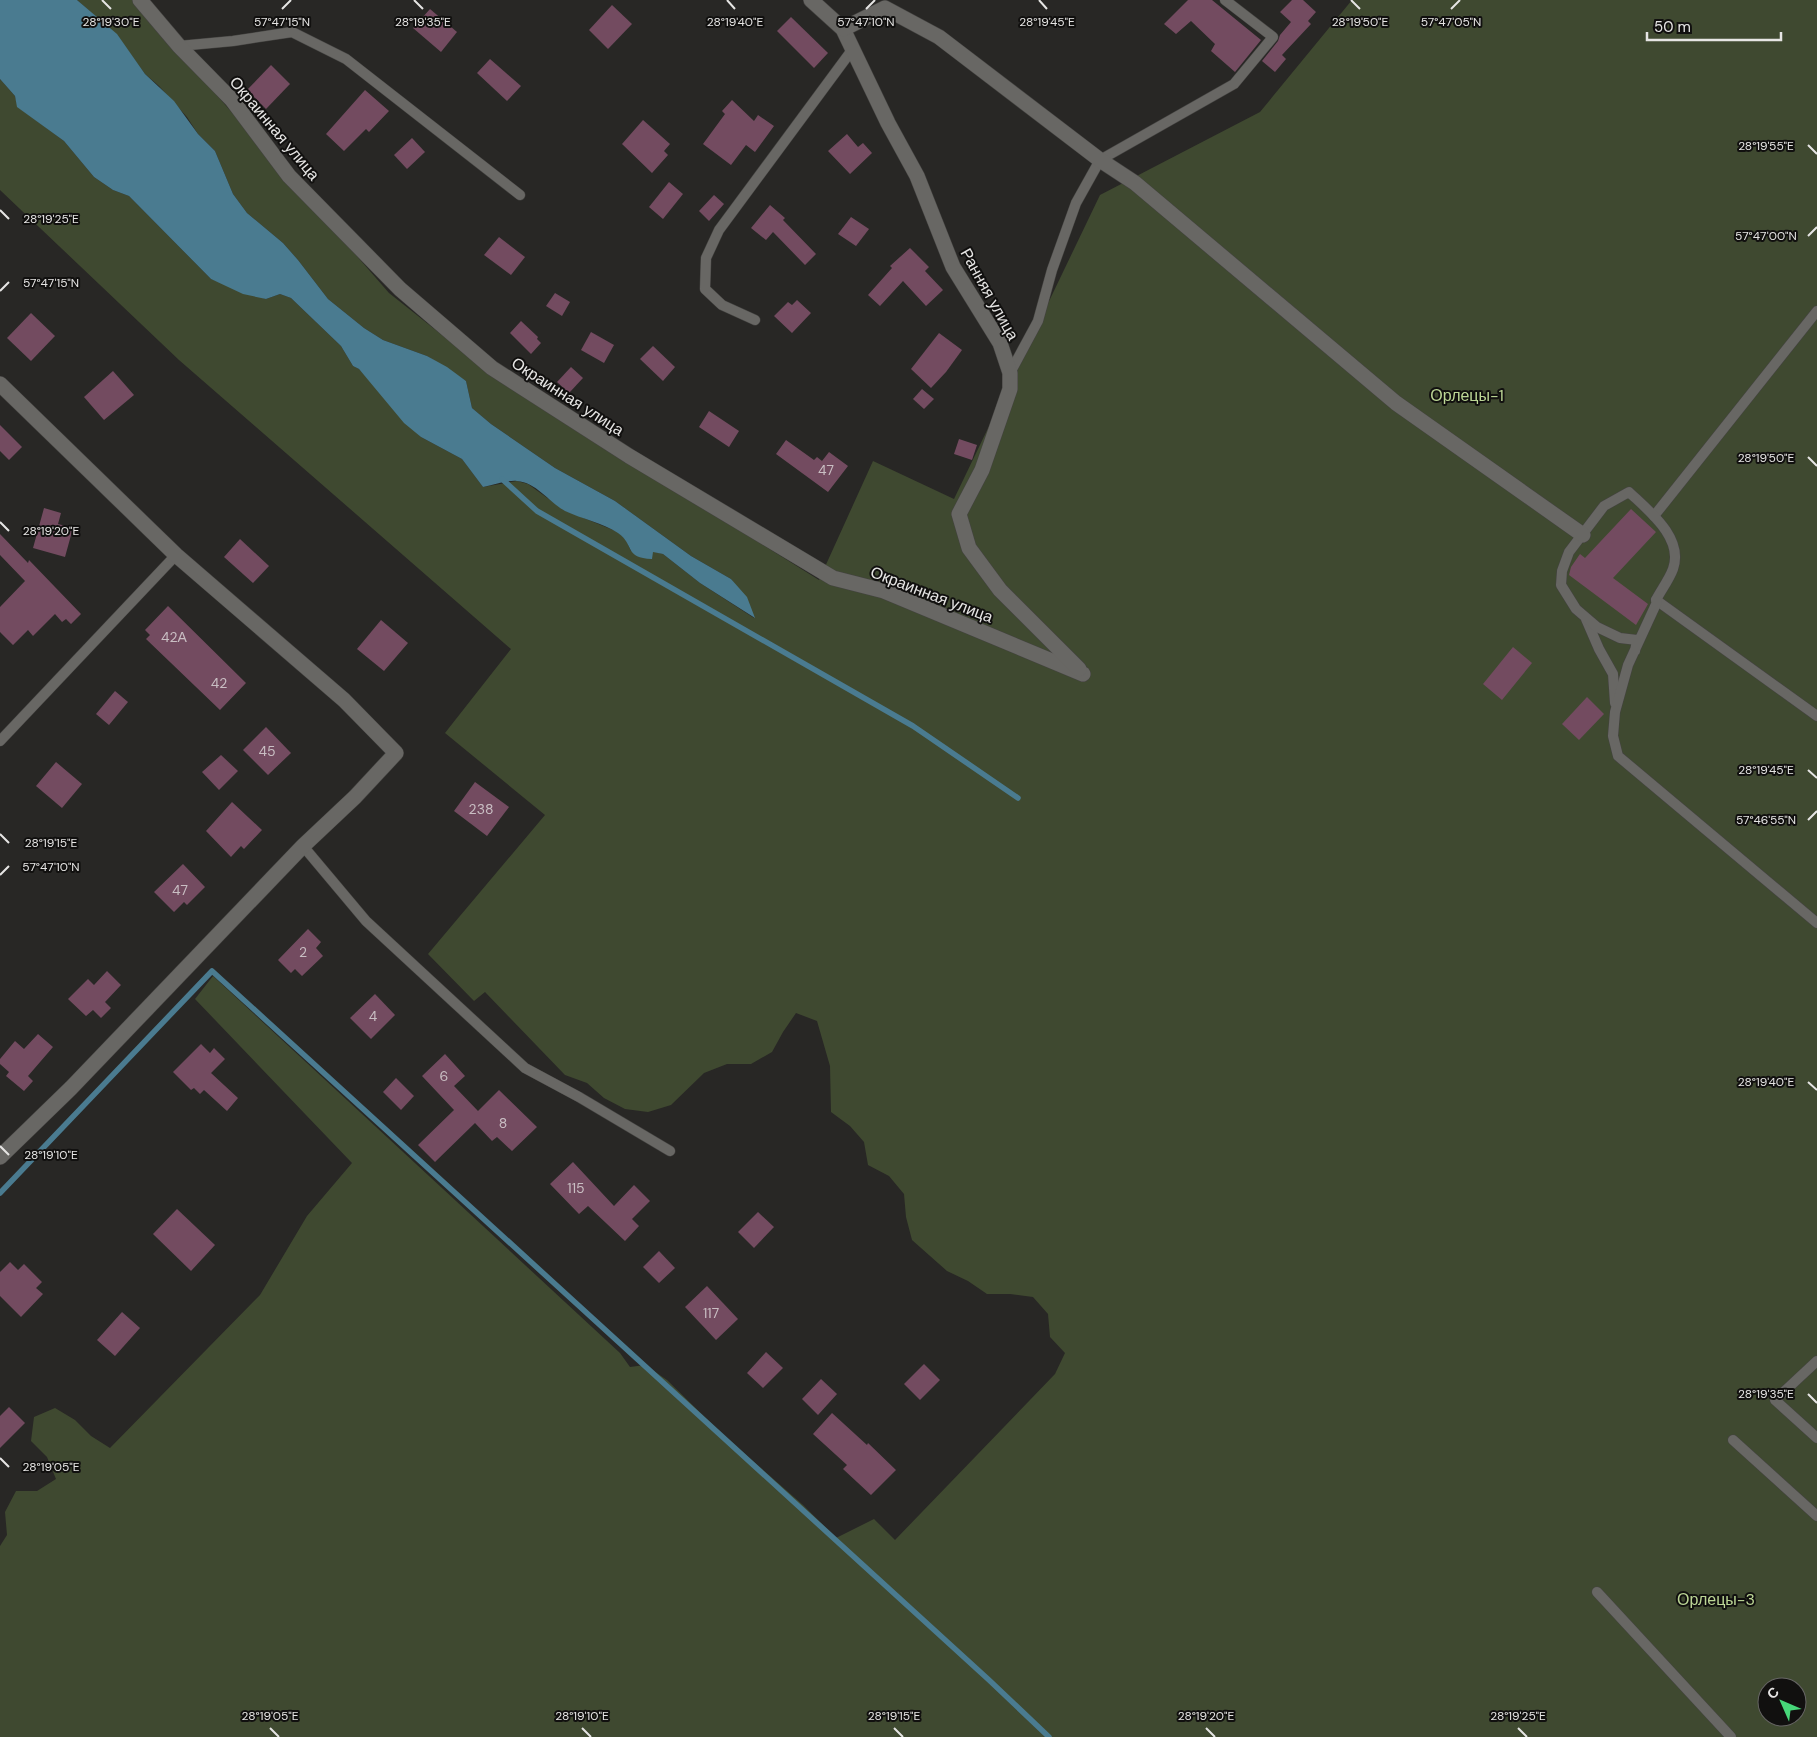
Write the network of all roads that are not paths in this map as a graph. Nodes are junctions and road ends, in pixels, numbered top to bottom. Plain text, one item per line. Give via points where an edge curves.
1 (140, 0) edge
2 (811, 0) edge
3 (1225, 0) edge
4 (888, 4) edge
5 (843, 29) junction
6 (179, 46) junction
7 (852, 50) junction
8 (1100, 160) junction
9 (520, 195) dead end
10 (1817, 311) edge
11 (755, 320) dead end
12 (1010, 373) junction
13 (0, 384) edge
14 (1654, 516) junction
15 (1583, 535) junction
16 (176, 555) junction
17 (1656, 600) junction
18 (1586, 618) junction
19 (1635, 651) junction
20 (1083, 674) joint
21 (1615, 712) junction
22 (1817, 716) edge
23 (0, 741) edge
24 (303, 846) junction
25 (1817, 923) edge
26 (670, 1151) dead end
27 (0, 1157) edge
28 (1817, 1361) edge
29 (1817, 1438) edge
30 (1732, 1440) dead end
31 (1817, 1516) edge
32 (1597, 1592) dead end
33 (1731, 1737) edge

1 - 6 street, Окраинная улица
2 - 5 street, Ранняя улица
3 - 8 lane via 1273,37 1234,84
4 - 5 street
4 - 8 street via 939,36
5 - 7 street, Ранняя улица
6 - 9 lane via 292,32 346,59
6 - 20 street, Окраинная улица via 232,100 289,176 400,289 492,368 629,456 834,578 884,591
7 - 11 lane via 719,230 706,258 705,289 722,305
7 - 12 street, Ранняя улица via 917,176 953,267 1000,343
8 - 12 lane via 1076,203 1038,321
8 - 15 street via 1135,183 1396,403
10 - 14 lane
12 - 20 street, Ранняя улица via 1010,389 982,470 959,514 969,548 1000,590
13 - 16 street
14 - 15 lane via 1629,492 1604,506
14 - 17 lane via 1667,531 1675,550 1673,568
15 - 18 lane via 1569,552 1561,585 1576,609
16 - 23 lane
16 - 24 street via 344,700 396,753
17 - 19 lane
17 - 22 lane
18 - 19 lane via 1620,638 1637,640
18 - 21 lane via 1613,674
19 - 21 lane
21 - 25 lane via 1613,736 1618,756
24 - 26 lane via 366,921 526,1068
24 - 27 street via 71,1088
28 - 29 lane via 1775,1400
30 - 31 lane
32 - 33 lane

